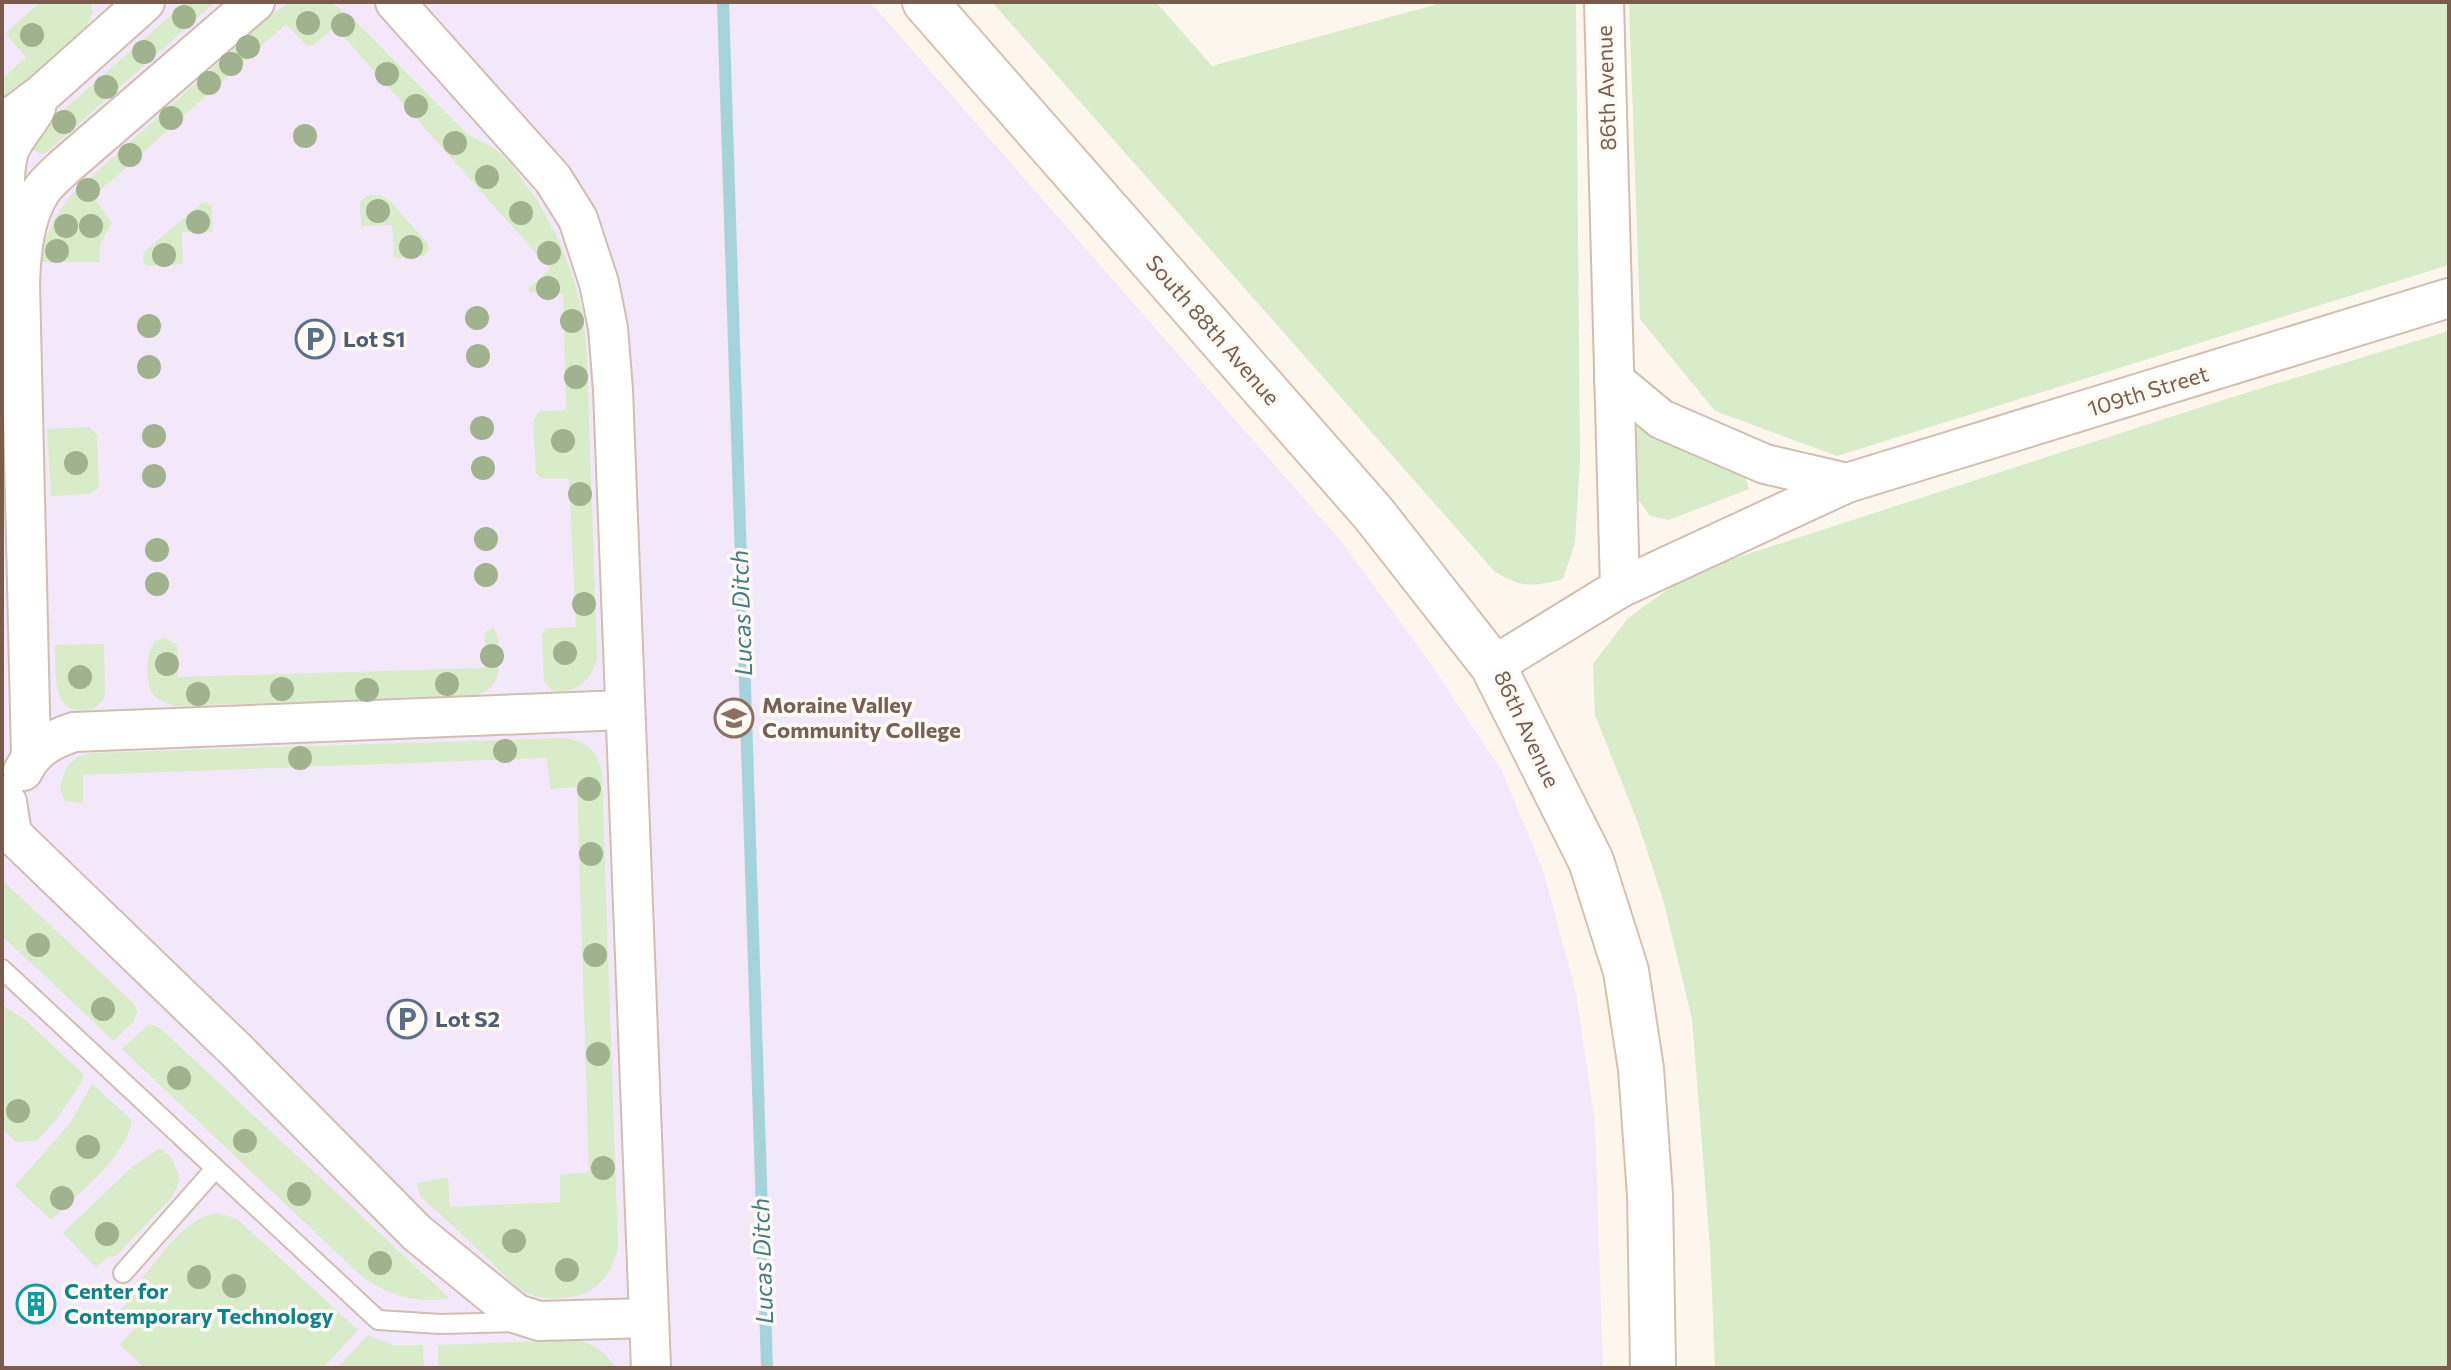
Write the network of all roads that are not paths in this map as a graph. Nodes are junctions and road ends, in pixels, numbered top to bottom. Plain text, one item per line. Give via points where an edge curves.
1 (144, 2) edge
2 (255, 2) edge
3 (395, 2) edge
4 (925, 2) edge
5 (1604, 2) edge
6 (42, 94) junction
7 (2, 124) edge
8 (21, 258) junction
9 (2449, 298) edge
10 (1614, 380) junction
11 (1847, 483) junction
12 (1620, 588) junction
13 (1493, 666) junction
14 (624, 710) junction
15 (31, 754) junction
16 (4, 798) edge
17 (2, 969) edge
18 (215, 1169) junction
19 (123, 1273) dead end
20 (649, 1318) junction
21 (539, 1321) junction
22 (651, 1368) edge
23 (1653, 1368) edge

1 - 6 street
2 - 8 street via 41,190
3 - 14 street via 553,179 590,251 608,328 613,390
4 - 13 street, South 88th Avenue via 1373,513
5 - 10 street, 86th Avenue
6 - 7 street
6 - 8 street via 9,149 4,170 8,223
8 - 15 street
9 - 11 street, 109th Street
10 - 11 street via 1661,419 1765,464
10 - 12 street, 86th Avenue
11 - 12 street, 109th Street
12 - 13 street, 86th Avenue
13 - 23 street, 86th Avenue via 1591,861 1626,971 1641,1069 1650,1195
14 - 15 street via 74,732
14 - 20 street
15 - 16 street
16 - 21 street via 12,834 417,1233 517,1314
17 - 18 lane
18 - 19 lane
18 - 21 lane via 378,1320
20 - 21 street
20 - 22 street

